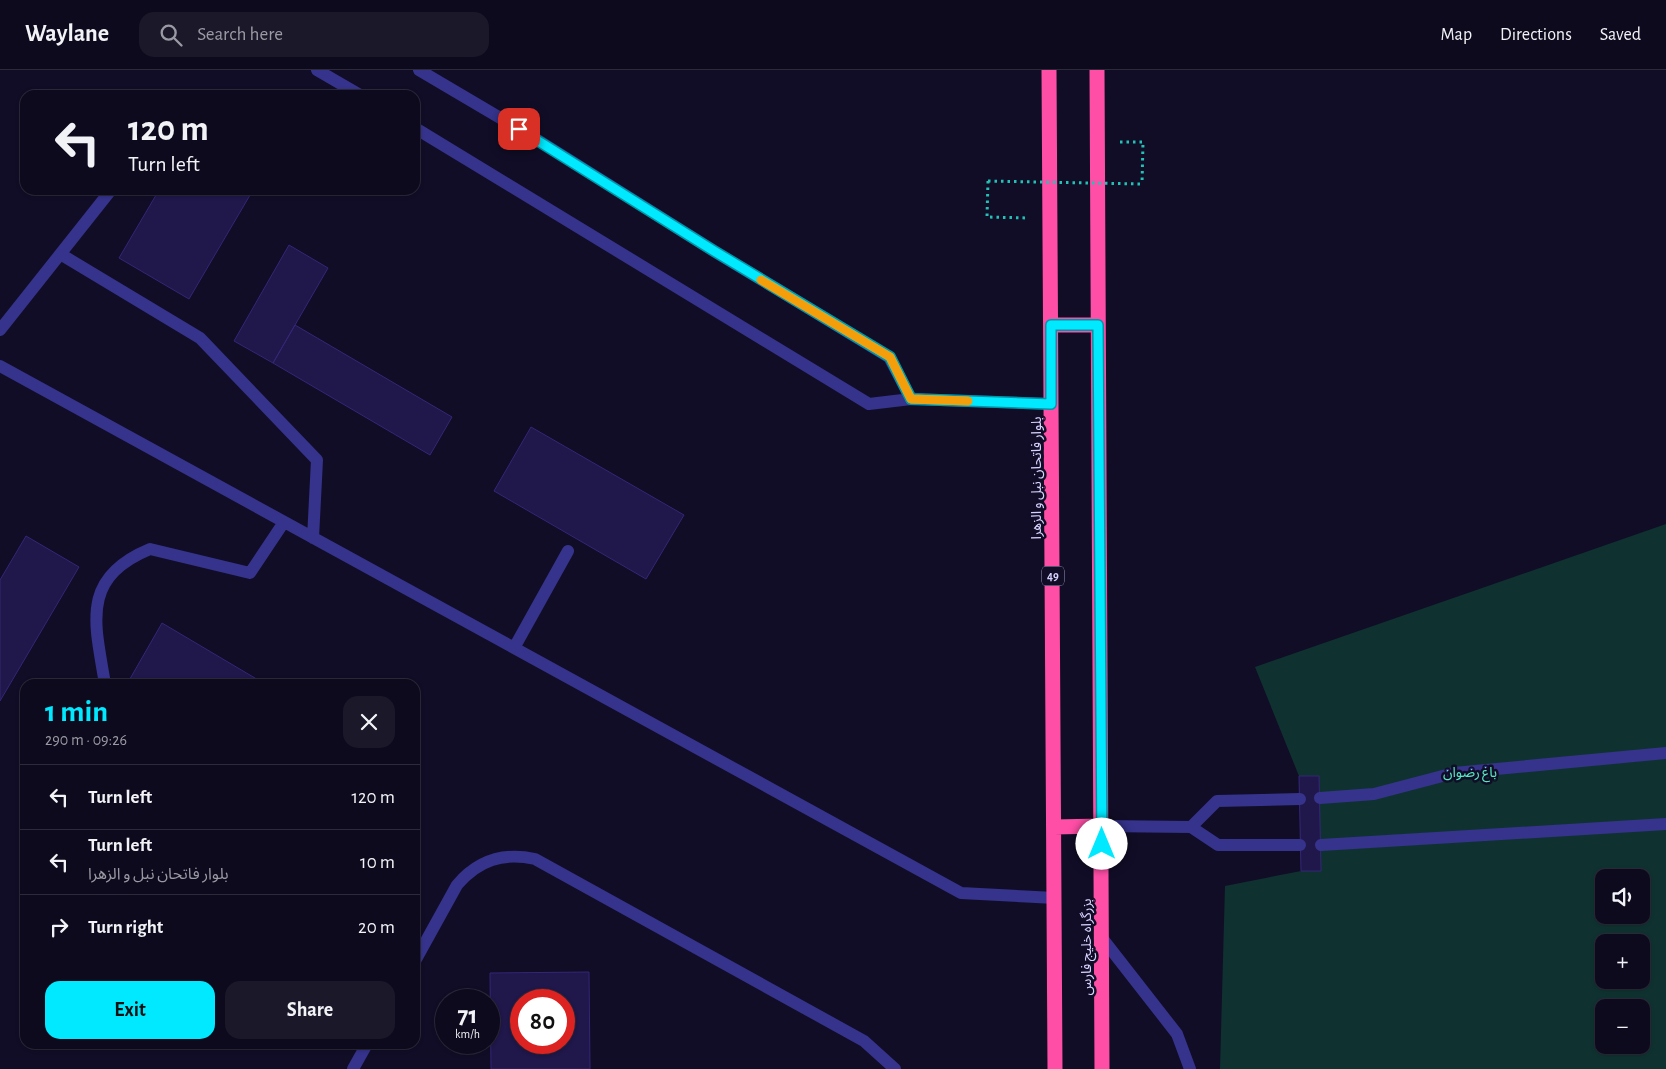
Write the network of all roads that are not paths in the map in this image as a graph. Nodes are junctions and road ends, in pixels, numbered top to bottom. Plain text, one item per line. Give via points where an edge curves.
1 (317, 70) edge
2 (419, 70) edge
3 (1049, 70) edge
4 (1097, 70) edge
5 (351, 90) edge
6 (420, 131) edge
7 (107, 195) edge
8 (62, 255) junction
9 (1051, 325) junction
10 (1098, 325) junction
11 (0, 330) edge
12 (0, 366) edge
13 (911, 399) junction
14 (1051, 404) junction
15 (284, 522) junction
16 (313, 538) junction
17 (568, 551) dead end
18 (514, 648) junction
19 (104, 679) edge
20 (1666, 753) edge
21 (1320, 798) dead end
22 (1300, 799) dead end
23 (1666, 824) edge
24 (1054, 826) junction
25 (1101, 826) junction
26 (1191, 827) junction
27 (1321, 845) dead end
28 (1300, 846) dead end
29 (1055, 898) junction
30 (1102, 938) junction
31 (420, 951) edge
32 (364, 1049) edge
33 (353, 1069) edge
34 (895, 1069) edge
35 (1055, 1069) edge
36 (1102, 1069) edge
37 (1190, 1069) edge

1 - 5 lane
2 - 13 lane via 890,357
3 - 9 highway, بلوار فاتحان نبل و الزهرا / 49
4 - 10 highway
6 - 13 lane via 869,404
7 - 8 lane
8 - 11 lane
8 - 16 lane via 200,338 317,460
9 - 10 highway
9 - 14 highway, بلوار فاتحان نبل و الزهرا / 49
10 - 25 highway
12 - 15 lane
13 - 14 lane
14 - 24 highway, بلوار فاتحان نبل و الزهرا / 49
15 - 16 lane
15 - 19 lane via 250,573 150,549 121,565 110,577 97,606 95,622
16 - 18 lane
17 - 18 lane
18 - 29 lane via 961,893
20 - 21 lane via 1454,773 1374,794
22 - 26 lane via 1217,801
23 - 27 lane
24 - 25 highway
24 - 29 highway, 49
25 - 26 lane
25 - 30 highway, بزرگراه خلیج فارس
26 - 28 lane via 1218,846
29 - 35 highway, 49
30 - 36 highway, بزرگراه خلیج فارس
30 - 37 lane via 1177,1034
31 - 34 lane via 466,874 489,860 504,856 535,859 864,1041
32 - 33 lane

